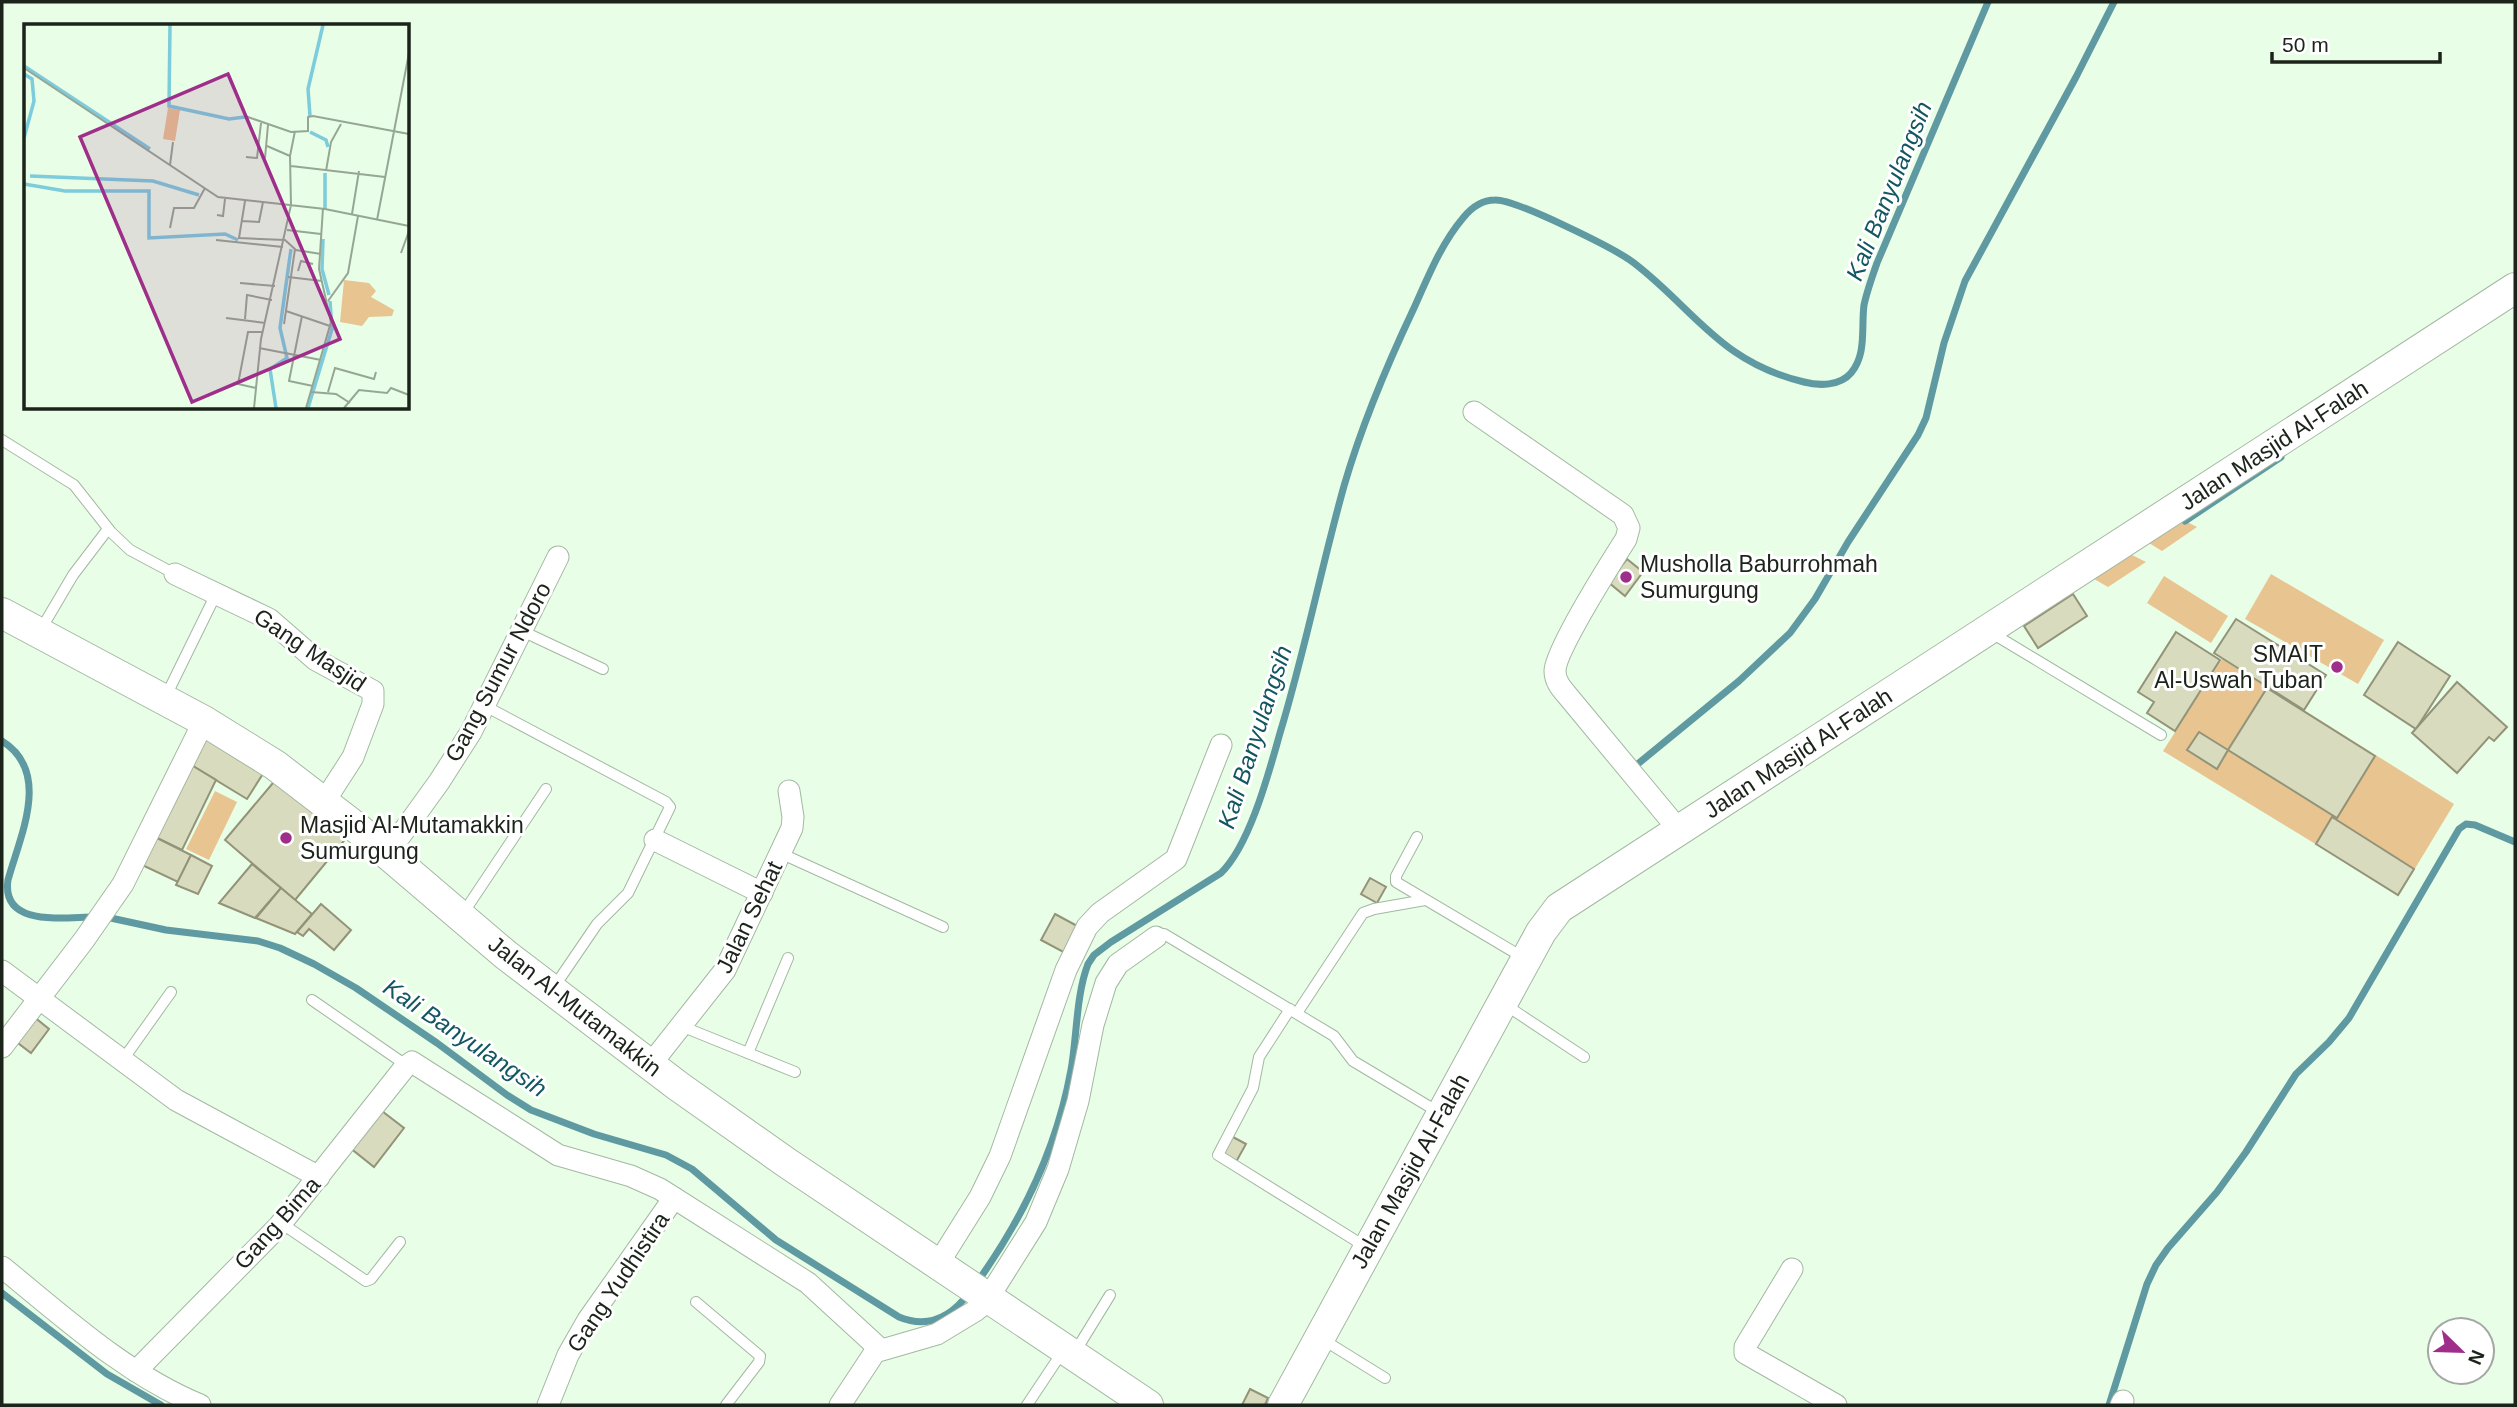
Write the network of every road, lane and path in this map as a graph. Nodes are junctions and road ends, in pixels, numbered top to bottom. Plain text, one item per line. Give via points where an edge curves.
1 (2515, 288) edge
2 (1474, 412) dead end
3 (2, 440) edge
4 (108, 529) junction
5 (558, 557) dead end
6 (175, 574) joint
7 (216, 594) junction
8 (2, 612) edge
9 (522, 631) junction
10 (1989, 631) junction
11 (39, 632) junction
12 (603, 669) dead end
13 (164, 699) junction
14 (485, 706) junction
15 (204, 721) junction
16 (2161, 735) dead end
17 (1221, 744) dead end
18 (546, 789) dead end
19 (789, 791) dead end
20 (324, 802) junction
21 (1679, 830) junction
22 (1417, 837) dead end
23 (655, 840) junction
24 (780, 853) junction
25 (387, 854) junction
26 (762, 893) junction
27 (1425, 900) junction
28 (461, 917) junction
29 (943, 927) dead end
30 (1156, 937) joint
31 (788, 958) dead end
32 (1526, 960) junction
33 (2, 971) edge
34 (552, 990) junction
35 (170, 992) dead end
36 (38, 999) junction
37 (312, 1000) dead end
38 (1502, 1003) junction
39 (1294, 1011) junction
40 (681, 1026) junction
41 (2, 1047) edge
42 (748, 1053) junction
43 (1584, 1057) dead end
44 (122, 1061) junction
45 (406, 1065) junction
46 (650, 1065) junction
47 (794, 1072) dead end
48 (1441, 1114) junction
49 (319, 1177) junction
50 (674, 1198) junction
51 (281, 1223) junction
52 (400, 1242) dead end
53 (1368, 1248) junction
54 (941, 1265) junction
55 (2, 1267) edge
56 (1792, 1269) dead end
57 (1110, 1295) dead end
58 (987, 1296) junction
59 (696, 1302) dead end
60 (1320, 1338) junction
61 (880, 1349) junction
62 (1069, 1352) junction
63 (136, 1371) junction
64 (1385, 1378) dead end
65 (200, 1405) edge
66 (548, 1405) edge
67 (726, 1405) edge
68 (840, 1405) edge
69 (1027, 1405) edge
70 (1148, 1405) edge
71 (1283, 1405) edge
72 (1836, 1405) edge

1 - 10 street, Jalan Masjid Al-Falah
2 - 21 street via 1627,520 1626,540 1560,650 1555,673 1567,695
3 - 4 lane via 74,485
4 - 6 lane via 130,550
4 - 11 lane
5 - 9 street, Gang Sumur Ndoro
6 - 7 street, Gang Masjid
7 - 13 lane
7 - 20 street, Gang Masjid via 268,618 311,656 374,693 353,757
8 - 11 street, Jalan Al-Mutamakkin
9 - 12 lane
9 - 14 street, Gang Sumur Ndoro
10 - 16 lane
10 - 21 street, Jalan Masjid Al-Falah
11 - 13 street, Jalan Al-Mutamakkin
13 - 15 street, Jalan Al-Mutamakkin
14 - 23 lane via 668,803 670,809
14 - 25 street, Gang Sumur Ndoro via 439,782
15 - 20 street, Jalan Al-Mutamakkin
15 - 36 street via 123,884
17 - 54 street via 1176,859 1100,912 1087,927 1066,970 1000,1156
18 - 28 lane
19 - 24 street, Jalan Sehat via 793,824
20 - 25 street, Jalan Al-Mutamakkin
21 - 32 street, Jalan Masjid Al-Falah via 1559,908
22 - 27 lane via 1395,880
23 - 26 street
23 - 34 lane via 626,897 597,924
24 - 26 street, Jalan Sehat
24 - 29 lane
25 - 28 street, Jalan Al-Mutamakkin
26 - 40 street, Jalan Sehat via 725,970
27 - 32 lane
27 - 39 lane via 1363,913
28 - 34 street, Jalan Al-Mutamakkin
30 - 39 lane via 1164,934
30 - 58 street via 1118,964 1106,983 1058,1169 1036,1222
31 - 42 lane
32 - 38 street, Jalan Masjid Al-Falah
33 - 36 street
34 - 46 street, Jalan Al-Mutamakkin
35 - 44 lane
36 - 41 street
36 - 44 street
37 - 45 lane
38 - 43 lane
38 - 48 street, Jalan Masjid Al-Falah
39 - 48 lane via 1334,1036 1353,1061
39 - 53 lane via 1259,1057 1254,1086 1218,1155
40 - 42 lane
40 - 46 street, Jalan Sehat
42 - 47 lane
44 - 49 street via 176,1100
45 - 49 street, Gang Bima
45 - 50 street via 416,1064 558,1156 639,1178
46 - 54 street, Jalan Al-Mutamakkin
48 - 53 street, Jalan Masjid Al-Falah
49 - 51 street, Gang Bima
50 - 61 street via 808,1283
50 - 66 street, Gang Yudhistira via 588,1320
51 - 52 lane via 366,1281
51 - 63 street, Gang Bima
53 - 60 street, Jalan Masjid Al-Falah
54 - 58 street, Jalan Al-Mutamakkin
55 - 63 street
56 - 72 street via 1745,1353
57 - 62 lane
58 - 61 street via 975,1311 944,1331
58 - 62 street, Jalan Al-Mutamakkin
59 - 67 lane via 760,1358
60 - 64 lane
60 - 71 street, Jalan Masjid Al-Falah
61 - 68 street
62 - 69 lane
62 - 70 street, Jalan Al-Mutamakkin
63 - 65 street

